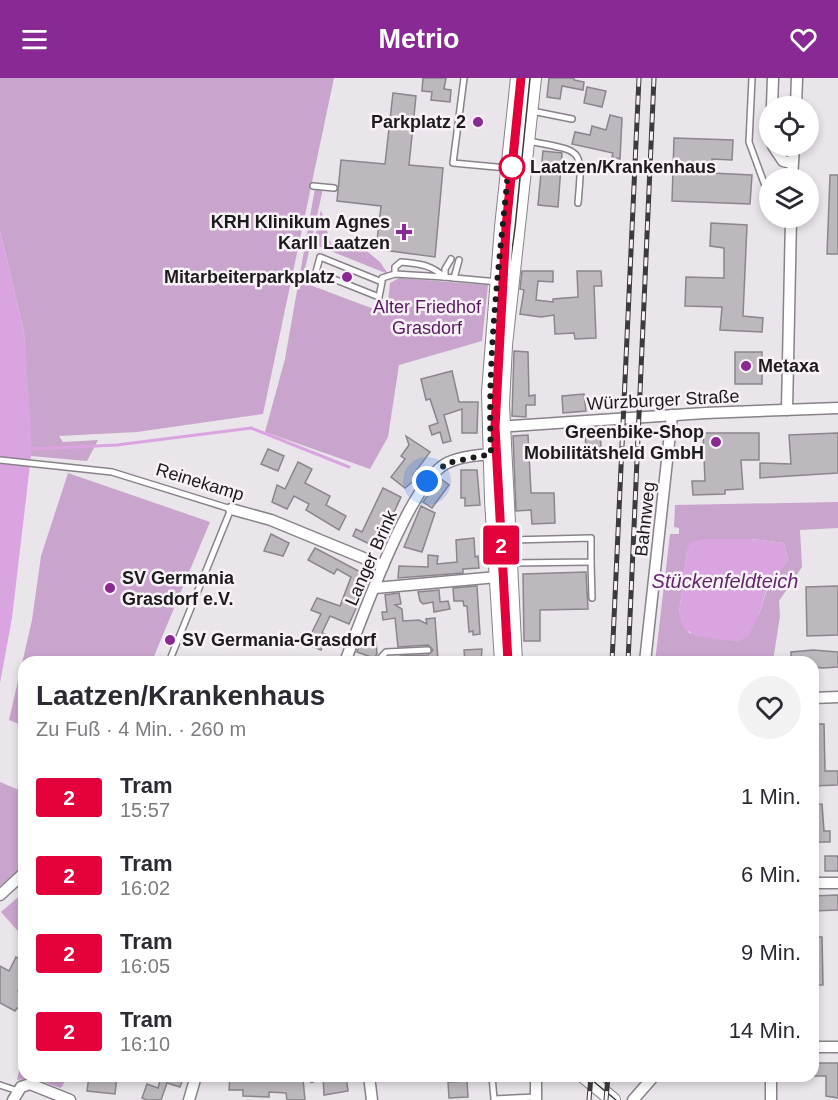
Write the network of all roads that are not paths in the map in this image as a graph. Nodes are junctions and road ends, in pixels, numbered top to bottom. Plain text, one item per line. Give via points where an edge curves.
1 (464, 78) edge
2 (518, 78) edge
3 (534, 78) edge
4 (752, 78) edge
5 (773, 78) edge
6 (797, 78) edge
7 (772, 96) edge
8 (796, 96) edge
9 (531, 110) junction
10 (572, 119) dead end
11 (528, 140) junction
12 (780, 156) edge
13 (793, 156) edge
14 (792, 163) junction
15 (508, 168) junction
16 (792, 168) edge
17 (759, 169) edge
18 (314, 186) dead end
19 (334, 188) dead end
20 (578, 203) dead end
21 (791, 228) edge
22 (451, 259) dead end
23 (459, 260) dead end
24 (395, 274) junction
25 (444, 277) junction
26 (454, 278) junction
27 (382, 282) junction
28 (505, 283) junction
29 (838, 408) edge
30 (787, 410) junction
31 (672, 415) junction
32 (496, 427) junction
33 (496, 454) junction
34 (0, 460) edge
35 (231, 509) junction
36 (507, 540) junction
37 (591, 562) junction
38 (508, 563) junction
39 (383, 566) junction
40 (497, 577) junction
41 (375, 588) junction
42 (592, 598) dead end
43 (428, 650) dead end
44 (171, 656) edge
45 (347, 656) edge
46 (383, 656) edge
47 (502, 656) edge
48 (515, 656) edge
49 (646, 656) edge
50 (838, 697) edge
51 (819, 698) edge
52 (18, 878) edge
53 (838, 883) edge
54 (819, 884) edge
55 (0, 894) edge
56 (819, 1047) edge
57 (838, 1047) edge
58 (194, 1082) edge
59 (370, 1082) edge
60 (493, 1082) edge
61 (536, 1082) edge
62 (591, 1082) edge
63 (648, 1082) edge
64 (771, 1082) edge
65 (0, 1085) edge
66 (16, 1095) edge
67 (536, 1098) edge
68 (70, 1100) edge
69 (189, 1100) edge
70 (372, 1100) edge
71 (613, 1100) edge
72 (633, 1100) edge
73 (771, 1100) edge

1 - 15 lane via 453,163
2 - 15 street
3 - 9 street
4 - 17 lane via 749,142
5 - 7 street
6 - 8 street
9 - 10 lane
9 - 11 street
11 - 20 lane via 569,149 578,155
11 - 28 street
12 - 14 street
13 - 14 street
14 - 16 street
15 - 28 street
18 - 19 lane
21 - 30 street
22 - 25 lane
23 - 26 lane
24 - 25 lane
24 - 25 lane via 395,267 401,262 426,265
24 - 27 lane via 382,278
25 - 26 lane
26 - 28 lane
27 - 27 lane via 351,270 320,257 316,272 379,297
28 - 32 street via 505,345
29 - 30 street, Würzburger Straße
30 - 31 street, Würzburger Straße
31 - 32 street, Würzburger Straße
31 - 49 street, Bahnweg
32 - 33 street
33 - 36 street
33 - 39 street, Langer Brink via 447,463 437,470 418,495
33 - 40 street
34 - 35 lane, Reinekamp via 112,472
35 - 39 street, Reinekamp via 271,520
35 - 44 lane
36 - 37 lane via 591,538
36 - 38 street
37 - 38 lane
37 - 42 lane
38 - 48 street
39 - 41 street, Langer Brink
40 - 41 street
40 - 47 street
41 - 45 street, Langer Brink
43 - 46 lane via 386,652
50 - 51 street
52 - 55 street
53 - 54 street
56 - 57 street
58 - 69 street
59 - 70 street
60 - 67 lane via 494,1099
61 - 67 street
62 - 71 street
63 - 72 street
64 - 73 street
65 - 66 lane
66 - 68 street via 25,1084 30,1084

